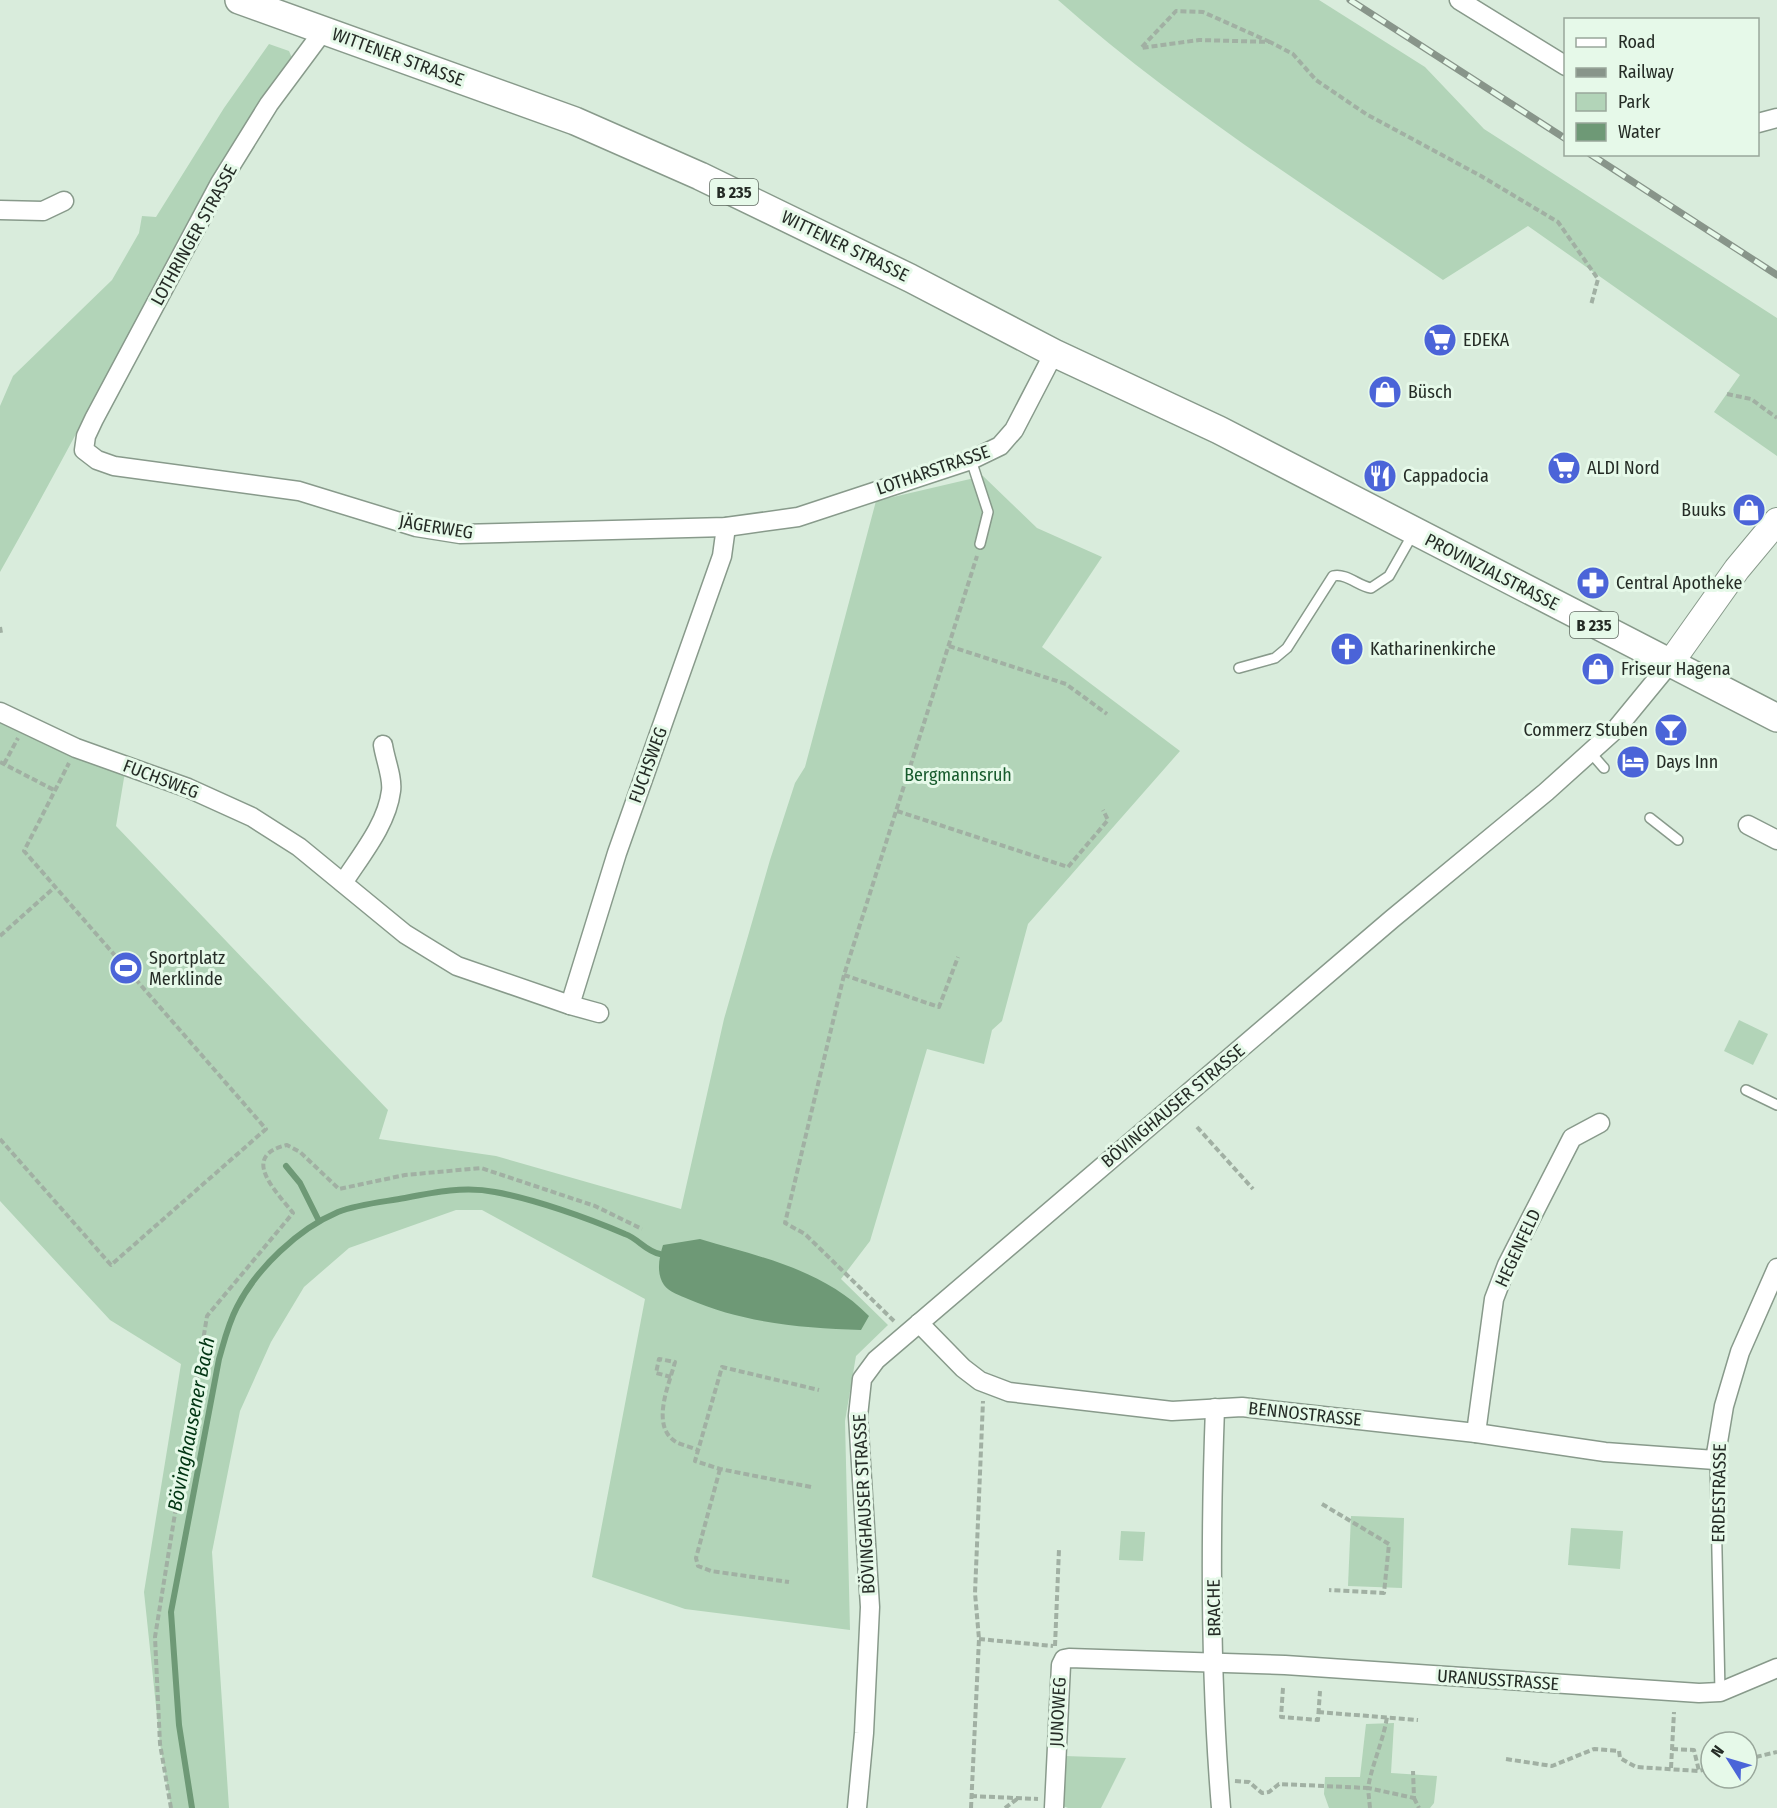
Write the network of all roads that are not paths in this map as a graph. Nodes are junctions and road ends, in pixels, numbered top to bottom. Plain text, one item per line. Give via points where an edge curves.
1 (240, 0) edge
2 (1459, 0) edge
3 (324, 30) junction
4 (1564, 65) edge
5 (1777, 118) edge
6 (1759, 123) edge
7 (64, 201) dead end
8 (0, 210) edge
9 (1054, 353) junction
10 (84, 450) joint
11 (1271, 458) joint
12 (971, 460) junction
13 (798, 517) joint
14 (1777, 521) edge
15 (726, 527) junction
16 (1414, 532) junction
17 (981, 544) road end
18 (1671, 662) junction
19 (1239, 669) dead end
20 (0, 712) edge
21 (1777, 718) edge
22 (383, 745) dead end
23 (1590, 752) junction
24 (1604, 768) dead end
25 (1650, 818) dead end
26 (1748, 825) dead end
27 (1678, 840) dead end
28 (1777, 840) edge
29 (343, 883) junction
30 (570, 1005) junction
31 (598, 1014) dead end
32 (1746, 1090) dead end
33 (1777, 1105) edge
34 (1600, 1123) dead end
35 (1777, 1268) edge
36 (912, 1328) junction
37 (1215, 1408) junction
38 (1476, 1433) junction
39 (1715, 1460) junction
40 (1214, 1663) junction
41 (1777, 1668) edge
42 (1719, 1692) junction
43 (1054, 1803) edge
44 (857, 1808) edge
45 (1221, 1808) edge

1 - 3 main road, WITTENER STRASSE / B 235
2 - 4 street
3 - 9 main road, WITTENER STRASSE / B 235 via 621,140 910,278
3 - 10 street, LOTHRINGER STRASSE via 269,104 220,183 94,419
5 - 6 street
7 - 8 street via 43,211
9 - 11 main road, WITTENER STRASSE / B 235
9 - 12 street, LOTHARSTRASSE via 1014,430 1000,446
10 - 15 street, JÄGERWEG via 114,466 299,491 416,527 460,534
11 - 16 main road, PROVINZIALSTRASSE / B 235
12 - 13 street, LOTHARSTRASSE
12 - 17 lane via 988,512
13 - 15 street, JÄGERWEG
14 - 18 main road, BÖVINGHAUSER STRASSE via 1737,569
15 - 30 street, FUCHSWEG via 722,556 617,853
16 - 18 main road, PROVINZIALSTRASSE / B 235
16 - 19 lane via 1389,576 1371,588 1361,587 1345,576 1333,576 1287,648 1275,658
18 - 21 main road, PROVINZIALSTRASSE / B 235
18 - 23 street, BÖVINGHAUSER STRASSE via 1616,729
20 - 29 street, FUCHSWEG via 76,748 188,788 252,817 299,847
22 - 29 street via 392,790 386,812
23 - 24 lane
23 - 36 street, BÖVINGHAUSER STRASSE
25 - 27 lane
26 - 28 street
29 - 30 street, FUCHSWEG via 405,934 458,966
30 - 31 street, FUCHSWEG
32 - 33 lane
34 - 38 street, HEGENFELD via 1572,1138 1507,1265 1494,1299
35 - 39 street, ERDESTRASSE via 1740,1352 1724,1406
36 - 37 street, BENNOSTRASSE via 963,1368 989,1385 1009,1392 1163,1410
36 - 44 street, BÖVINGHAUSER STRASSE via 876,1360 862,1379 858,1416 870,1608
37 - 38 street, BENNOSTRASSE via 1242,1407
37 - 40 street, BRACHE
38 - 39 street, BENNOSTRASSE via 1605,1452
39 - 42 lane, ERDESTRASSE
40 - 42 street, URANUSSTRASSE
40 - 43 street, JUNOWEG via 1059,1653
40 - 45 street, BRACHE
41 - 42 street, URANUSSTRASSE

